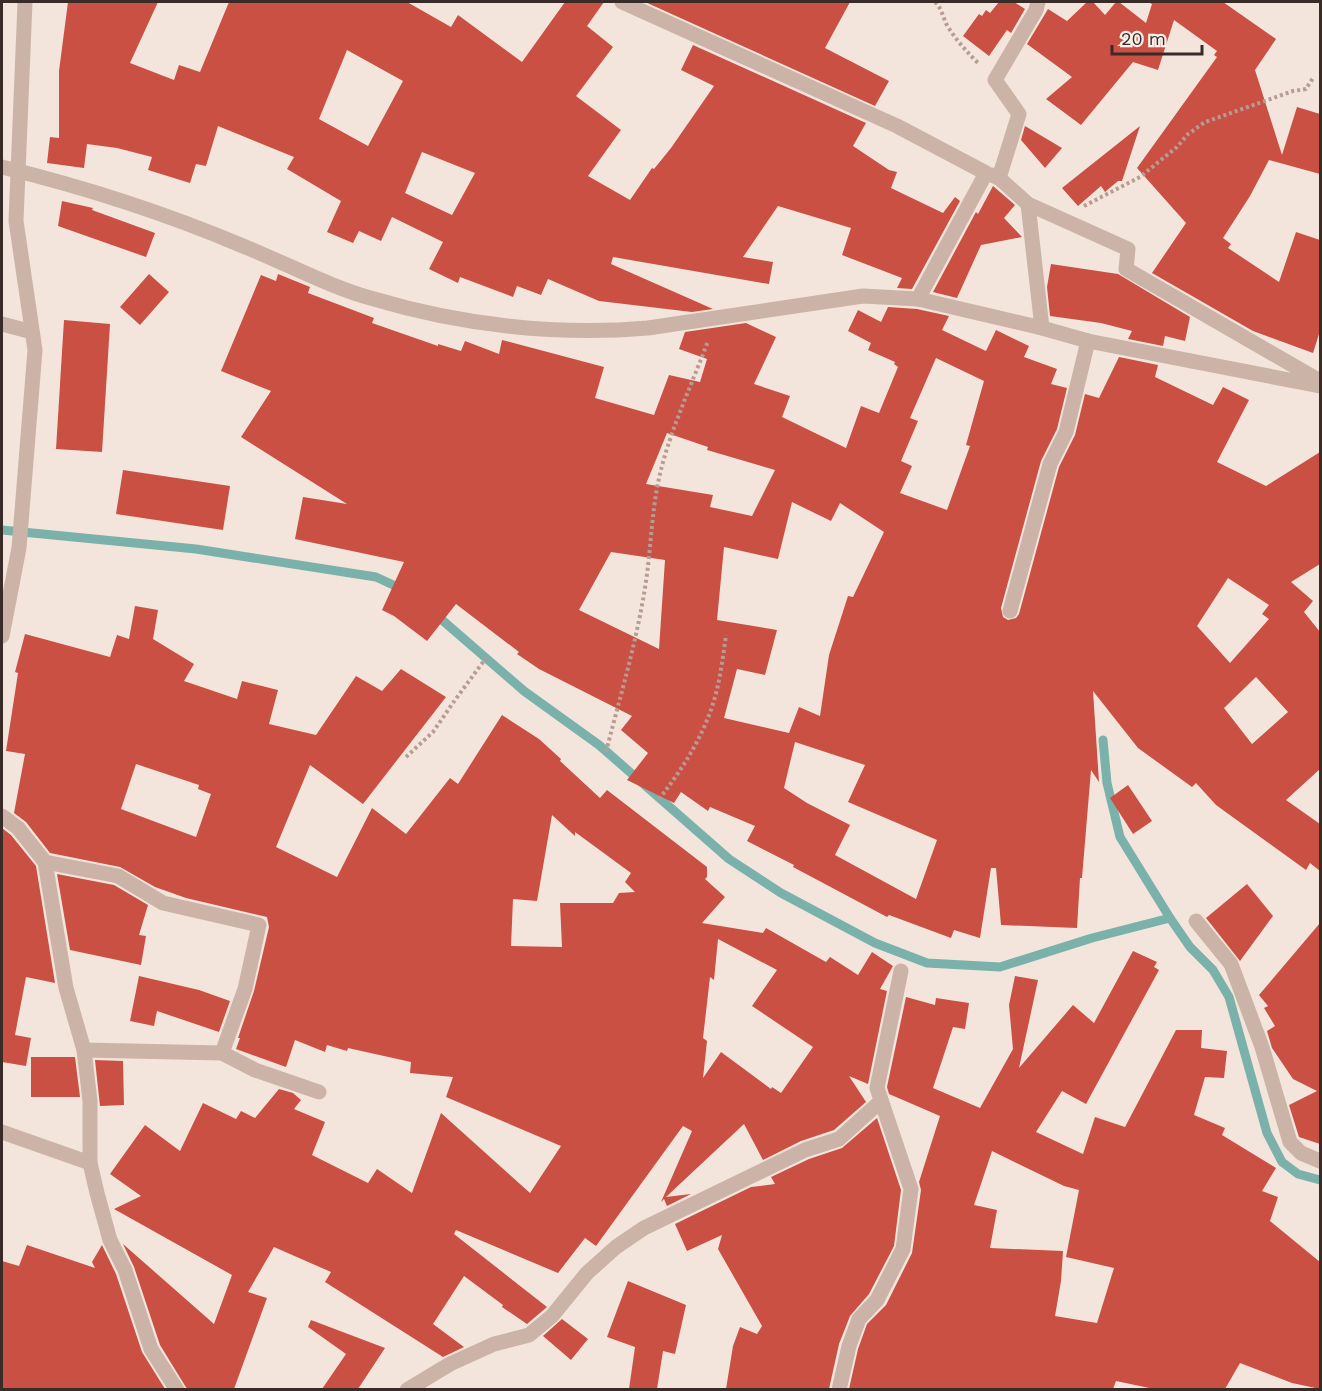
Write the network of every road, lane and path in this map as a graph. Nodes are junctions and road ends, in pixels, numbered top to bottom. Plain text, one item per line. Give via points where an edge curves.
1 (25, 2) edge
2 (622, 2) edge
3 (935, 2) edge
4 (1041, 4) edge
5 (1314, 78) dead end
6 (995, 80) junction
7 (2, 167) edge
8 (18, 171) junction
9 (992, 176) junction
10 (1028, 204) junction
11 (1059, 218) junction
12 (918, 299) junction
13 (716, 318) junction
14 (2, 324) edge
15 (1042, 328) junction
16 (32, 332) junction
17 (1088, 341) junction
18 (1320, 381) edge
19 (1320, 386) edge
20 (1010, 611) dead end
21 (726, 635) dead end
22 (2, 636) edge
23 (486, 658) dead end
24 (606, 752) dead end
25 (406, 757) dead end
26 (658, 799) dead end
27 (2, 816) edge
28 (45, 862) junction
29 (1196, 921) dead end
30 (901, 971) dead end
31 (84, 1050) junction
32 (222, 1053) junction
33 (319, 1092) dead end
34 (881, 1101) junction
35 (2, 1132) edge
36 (1320, 1161) edge
37 (90, 1163) junction
38 (177, 1389) edge
39 (407, 1389) edge
40 (839, 1389) edge

1 - 8 street
2 - 9 street via 897,126
3 - 6 path via 962,47
4 - 6 street
5 - 11 path via 1306,88 1205,122 1140,177
6 - 9 street via 1019,114
7 - 8 street
8 - 13 street via 140,206 371,299 407,308 500,325 614,331
8 - 16 street via 16,221
9 - 10 street
9 - 12 street
10 - 11 street
10 - 15 street
11 - 18 street via 1128,249 1126,269
12 - 13 street via 863,296
12 - 15 street
13 - 24 path via 658,482 638,627
14 - 16 street
15 - 17 street
16 - 22 street via 35,350 23,511
17 - 19 street
17 - 20 street via 1065,432 1050,464
21 - 26 path via 713,703 680,772
23 - 25 path via 433,732
27 - 28 street via 18,828
28 - 31 street via 66,988
28 - 32 street via 118,876 163,903 259,925 245,989
29 - 36 street via 1231,964 1262,1047 1290,1142 1301,1153
30 - 34 street via 877,1088
31 - 32 street
31 - 37 street via 90,1101
32 - 33 street via 255,1070
34 - 39 street via 839,1139 805,1150 644,1228 587,1273 552,1316 529,1335 494,1344
34 - 40 street via 911,1189 903,1249 877,1300 859,1319
35 - 37 street
37 - 38 street via 110,1240 125,1270 151,1348

